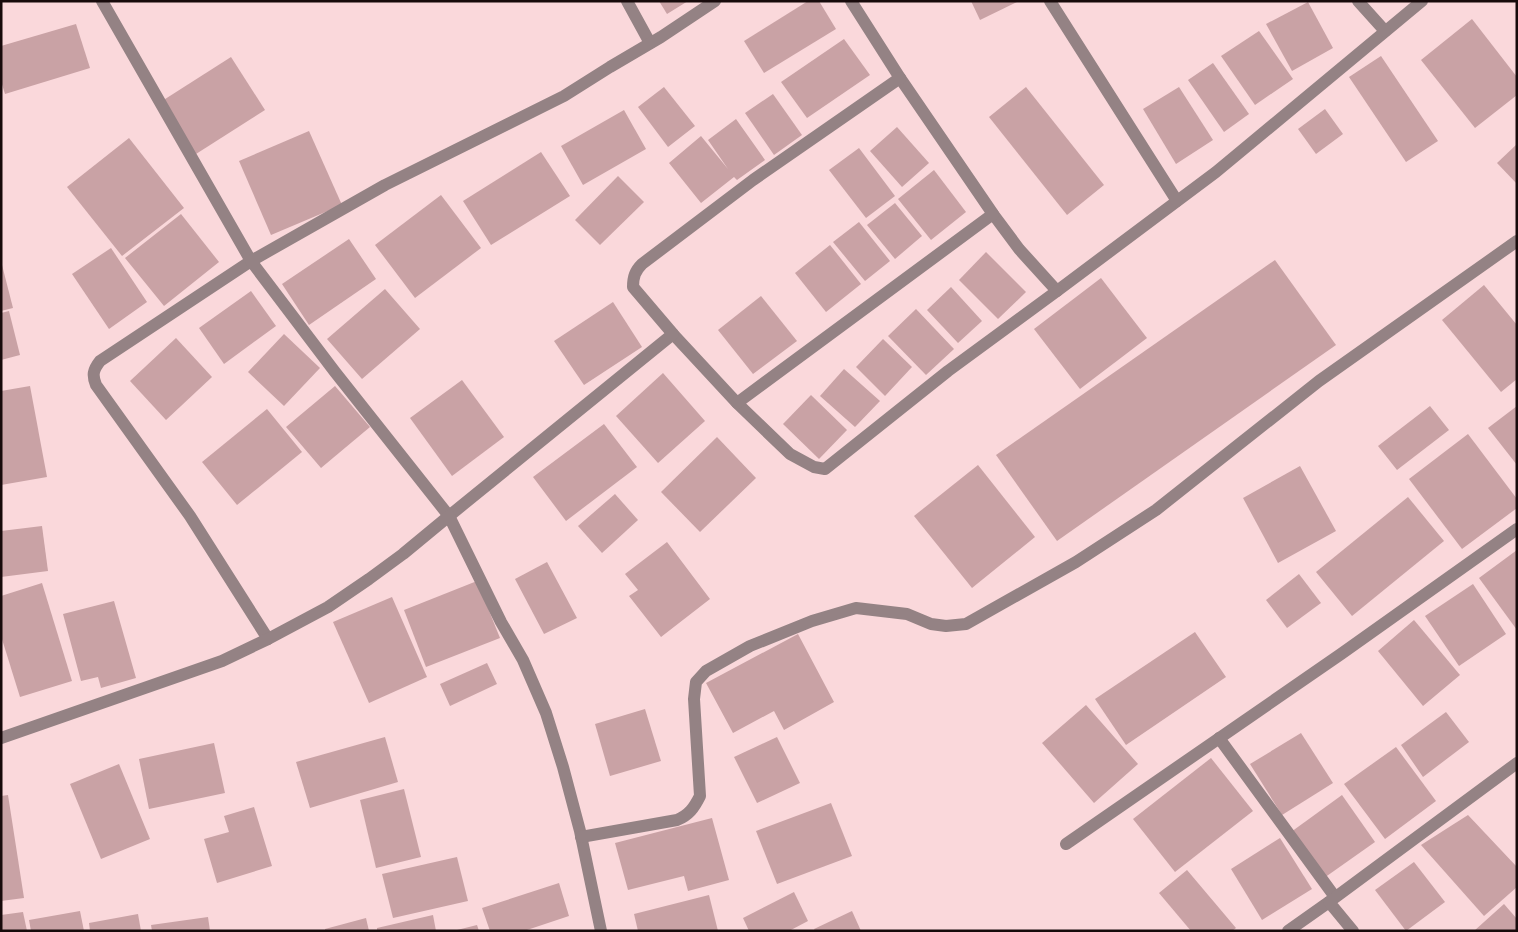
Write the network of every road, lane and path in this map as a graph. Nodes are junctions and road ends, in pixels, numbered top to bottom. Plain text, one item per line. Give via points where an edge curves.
1 (102, 1) edge
2 (627, 1) edge
3 (715, 1) edge
4 (851, 1) edge
5 (1050, 1) edge
6 (1358, 1) edge
7 (1422, 1) edge
8 (1386, 31) junction
9 (650, 44) junction
10 (900, 78) junction
11 (1177, 201) junction
12 (993, 214) junction
13 (1517, 241) edge
14 (250, 261) junction
15 (1057, 291) junction
16 (673, 334) junction
17 (737, 403) junction
18 (449, 516) junction
19 (1517, 529) edge
20 (268, 639) junction
21 (1, 738) edge
22 (1219, 738) junction
23 (1517, 763) edge
24 (581, 837) junction
25 (1066, 844) dead end
26 (1332, 899) junction
27 (601, 931) edge
28 (1288, 931) edge
29 (1353, 931) edge

1 - 14 street
2 - 9 street
3 - 9 street
4 - 10 street
5 - 11 street
6 - 8 street
7 - 8 street
8 - 11 street
9 - 14 street via 564,96 385,185
10 - 12 street
10 - 16 street via 753,180 637,269 633,277 634,287
11 - 15 street
12 - 15 street
12 - 17 street
13 - 24 street via 1318,381 1156,510 1076,562 966,624 931,624 907,614 856,608 812,621 750,646 706,671 696,682 694,699 700,796 694,808 677,820
14 - 18 street
14 - 20 street via 100,361 93,375 96,386 190,516
15 - 17 street via 948,371 825,468 814,467 790,454
16 - 17 street
16 - 18 street
18 - 20 street via 403,554 328,607
18 - 24 street via 523,660 546,713
19 - 22 street
20 - 21 street via 222,661
22 - 25 street
22 - 26 street
23 - 26 street
24 - 27 street
26 - 28 street
26 - 29 street

